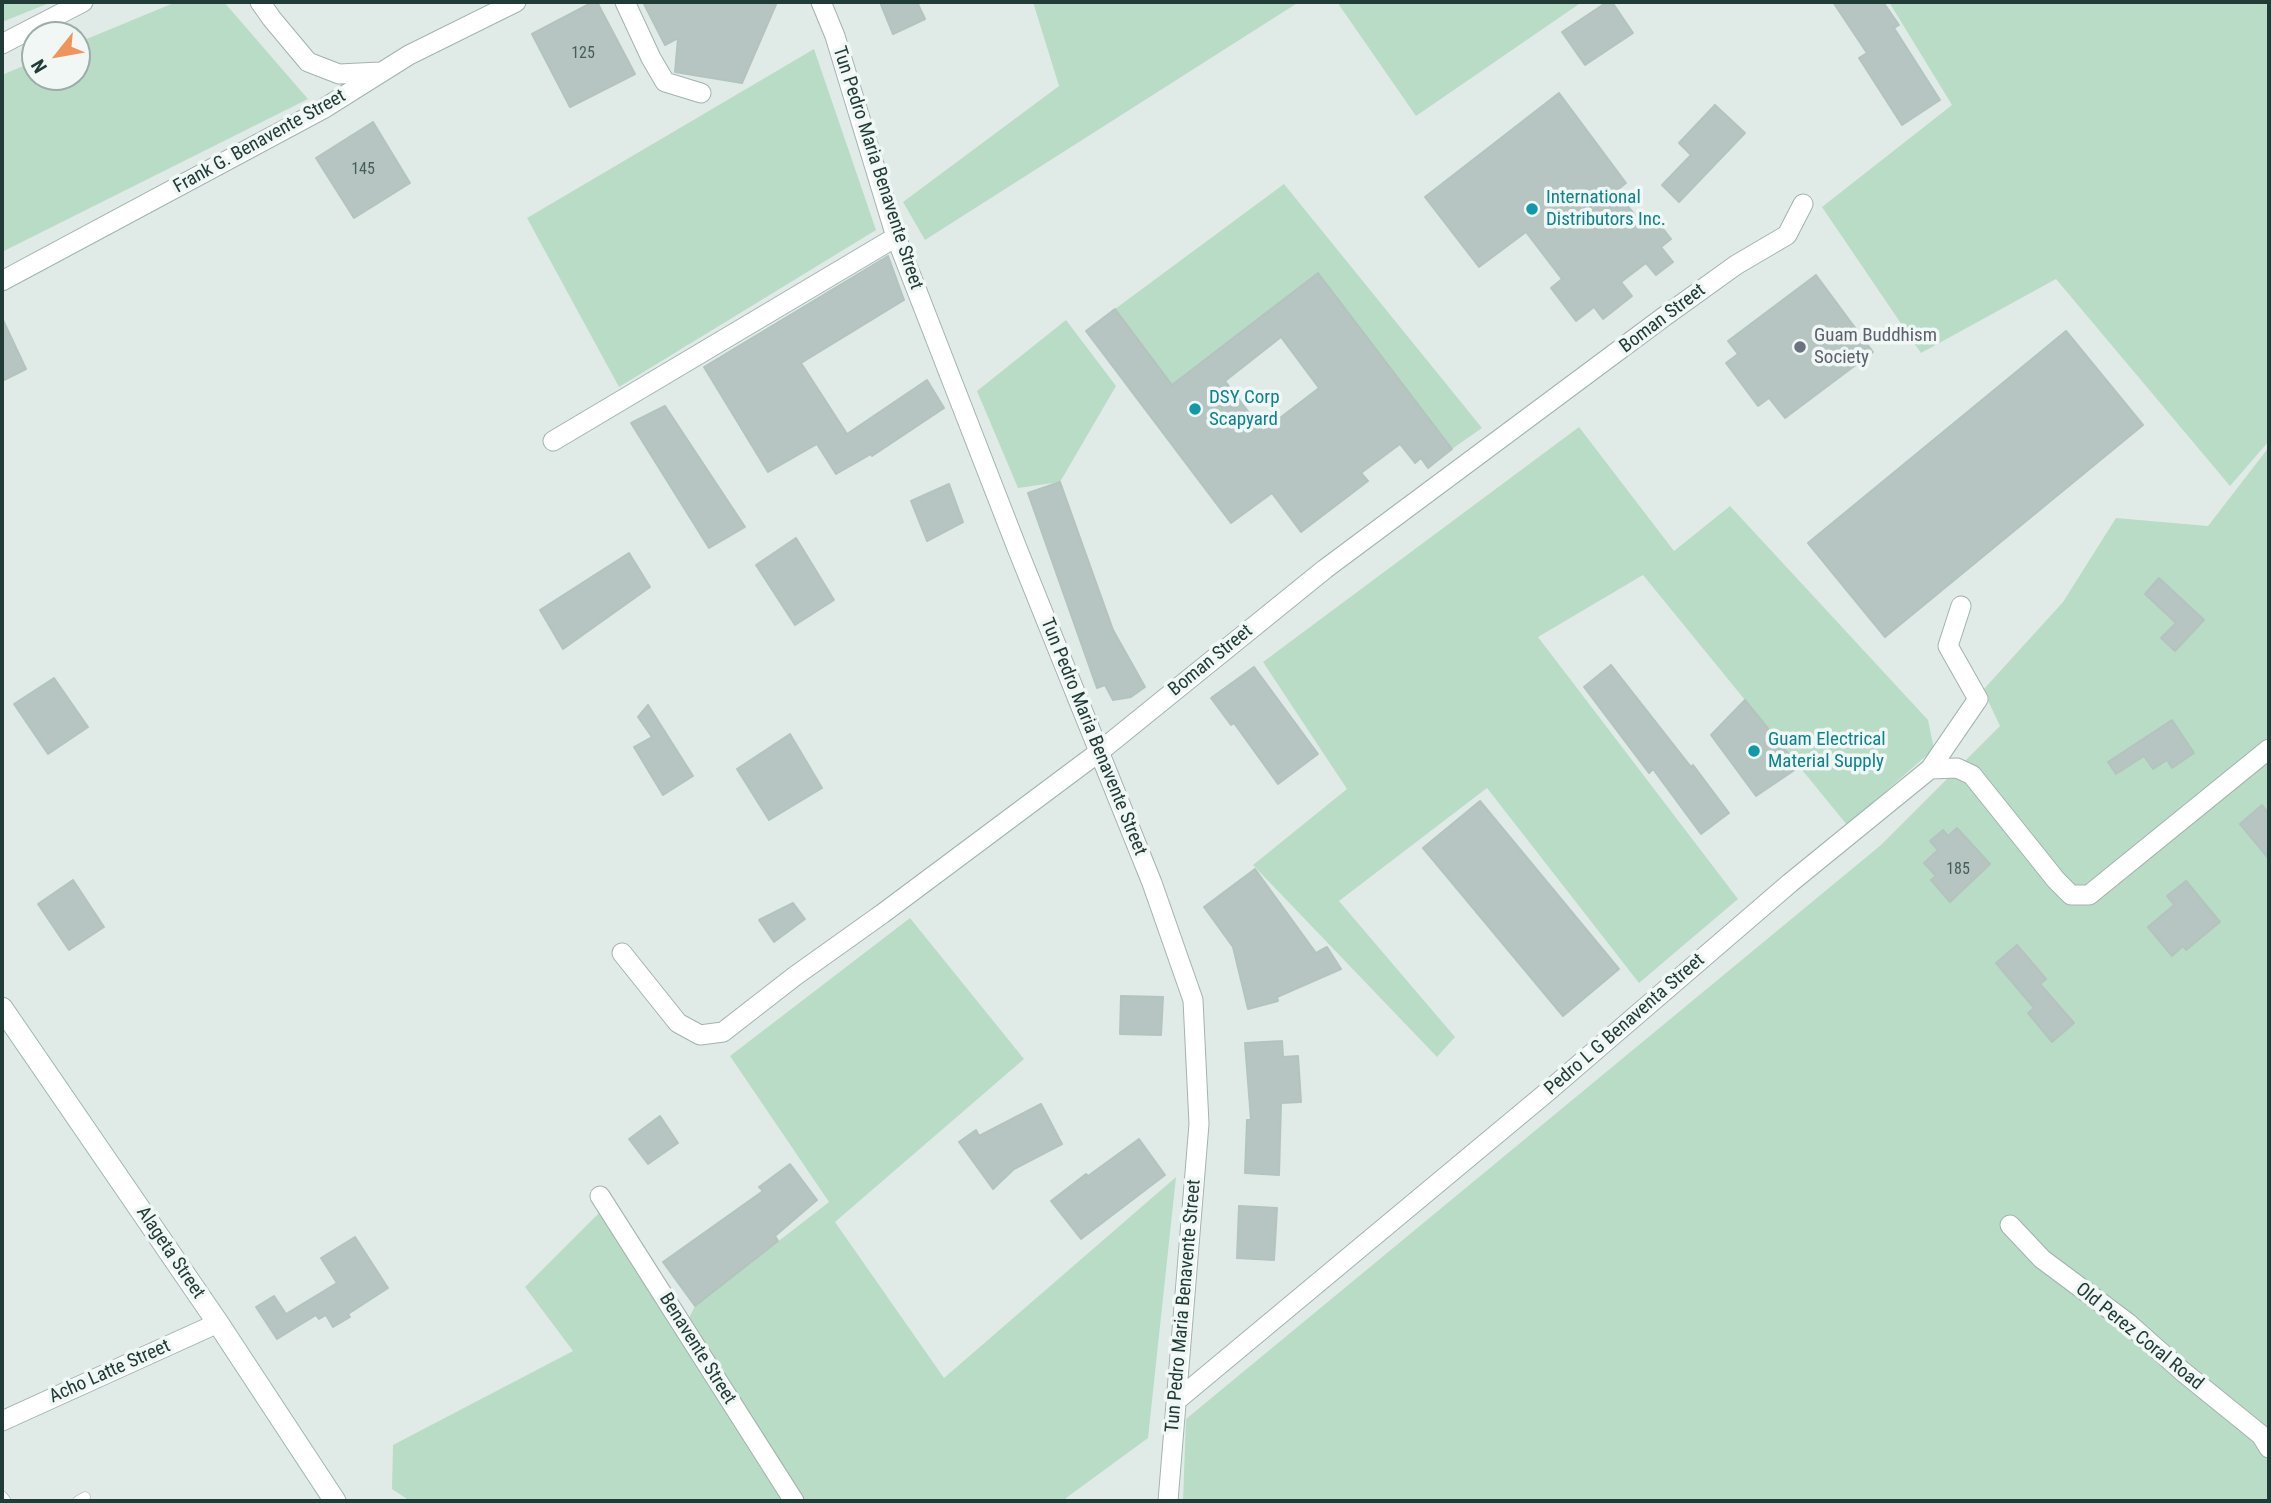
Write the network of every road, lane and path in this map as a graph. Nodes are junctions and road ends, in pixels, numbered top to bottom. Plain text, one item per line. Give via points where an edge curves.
1 (83, 2) edge
2 (261, 2) edge
3 (516, 2) edge
4 (625, 2) edge
5 (821, 2) edge
6 (2, 44) edge
7 (385, 71) junction
8 (701, 93) dead end
9 (1803, 204) dead end
10 (896, 237) junction
11 (2, 281) edge
12 (553, 441) dead end
13 (1961, 606) dead end
14 (2269, 749) edge
15 (1099, 752) junction
16 (1930, 769) junction
17 (622, 953) dead end
18 (5, 1018) edge
19 (600, 1196) dead end
20 (2010, 1225) dead end
21 (218, 1323) junction
22 (1175, 1401) junction
23 (2, 1421) edge
24 (2269, 1448) edge
25 (2, 1496) edge
26 (6, 1501) edge
27 (335, 1501) edge
28 (793, 1501) edge
29 (1168, 1501) edge

1 - 6 street
2 - 7 street via 308,62 339,74
3 - 7 street, Frank G. Benavente Street
4 - 8 street via 666,82
5 - 10 street, Tun Pedro Maria Benavente Street
7 - 11 street, Frank G. Benavente Street via 323,109
9 - 15 street, Boman Street via 1787,234 1665,316 1325,569
10 - 12 street
10 - 15 street, Tun Pedro Maria Benavente Street
13 - 16 street, Pedro L G Benaventa Street via 1948,646 1978,699
14 - 16 street via 2089,895 2071,895 2056,880 1972,775 1957,768
15 - 17 street, Boman Street via 723,1032 700,1035 678,1023
15 - 22 street, Tun Pedro Maria Benavente Street via 1193,1000 1199,1124
16 - 22 street, Pedro L G Benaventa Street
18 - 21 main road, Alageta Street
19 - 28 street, Benavente Street
20 - 24 street, Old Perez Coral Road via 2042,1259 2129,1323 2261,1434
21 - 23 street, Acho Latte Street
21 - 27 main road, Alageta Street
22 - 29 street, Tun Pedro Maria Benavente Street
25 - 26 lane

